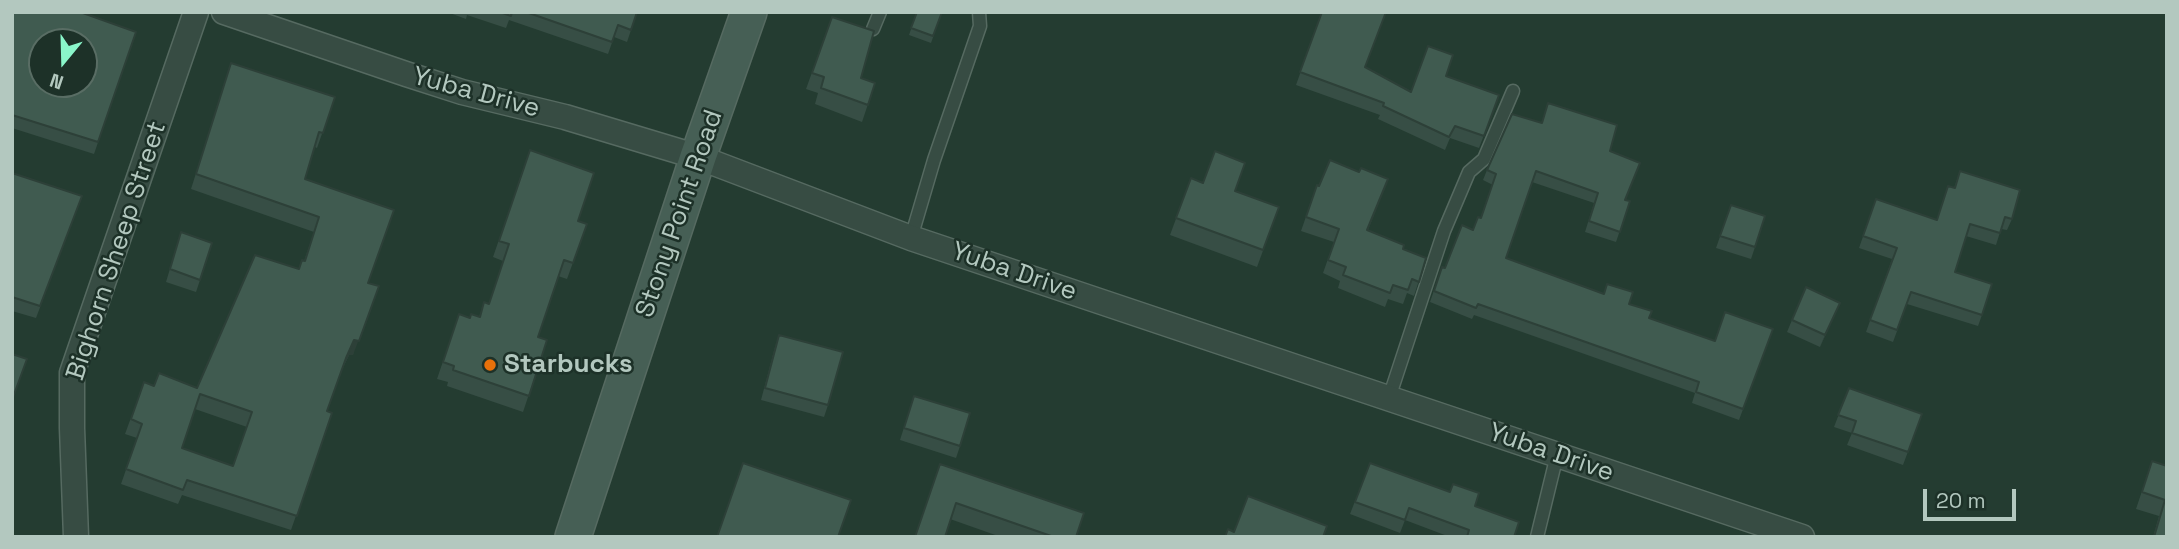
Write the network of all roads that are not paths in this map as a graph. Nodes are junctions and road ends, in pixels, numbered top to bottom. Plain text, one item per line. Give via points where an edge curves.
1 (196, 12) edge
2 (224, 12) edge
3 (749, 12) edge
4 (880, 12) edge
5 (979, 12) edge
6 (873, 29) edge
7 (1513, 91) dead end
8 (698, 157) junction
9 (911, 238) junction
10 (1389, 398) junction
11 (1557, 454) junction
12 (76, 537) edge
13 (573, 537) edge
14 (1537, 537) edge
15 (1802, 537) edge

1 - 12 street, Bighorn Sheep Street via 72,373
2 - 8 street, Yuba Drive via 406,75
3 - 8 main road, Stony Point Road
4 - 6 lane
5 - 9 lane via 980,26
7 - 10 lane via 1484,159 1469,172 1444,231
8 - 9 street, Yuba Drive
8 - 13 main road, Stony Point Road
9 - 10 street, Yuba Drive
10 - 11 street, Yuba Drive
11 - 14 lane
11 - 15 street, Yuba Drive

